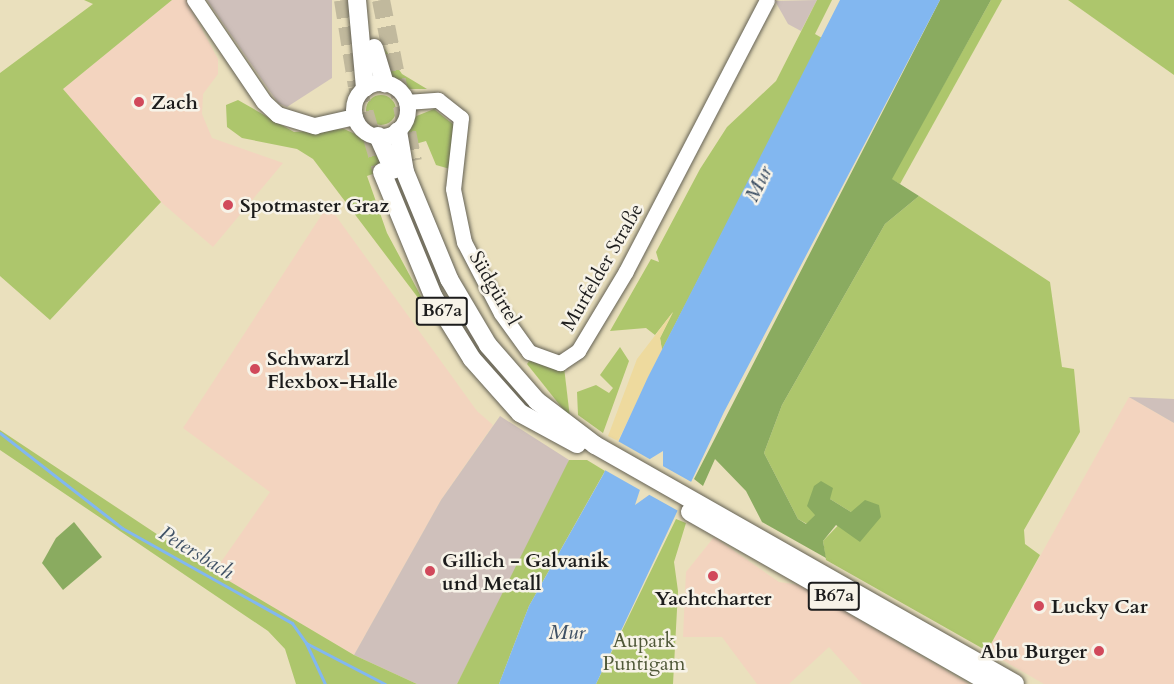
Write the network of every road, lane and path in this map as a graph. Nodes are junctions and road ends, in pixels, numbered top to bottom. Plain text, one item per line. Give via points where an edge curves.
1 (195, 0) edge
2 (357, 0) edge
3 (368, 0) edge
4 (767, 0) edge
5 (385, 83) junction
6 (365, 88) junction
7 (406, 102) junction
8 (355, 117) junction
9 (398, 131) junction
10 (378, 136) junction
11 (413, 161) tunnel mouth
12 (382, 172) tunnel mouth
13 (563, 421) junction
14 (540, 422) junction
15 (593, 449) junction
16 (705, 514) junction
17 (991, 684) edge
18 (1016, 684) edge

1 - 8 main road via 264,102 278,115 315,126
2 - 6 main road
3 - 5 main road
4 - 7 street, Murfelder Straße via 626,271 578,351 560,363 529,352 501,312 464,242 453,189 461,118 438,100
5 - 6 main road
5 - 7 main road
6 - 8 main road via 356,101
7 - 9 main road via 406,119
8 - 10 main road via 363,130
9 - 10 main road
9 - 13 main road via 399,152 418,208 469,317 519,384
10 - 14 main road via 423,248 462,324 496,374
11 - 13 main road, Südgürtel / B67a via 478,308
12 - 14 main road, B67a via 413,253 460,341 505,400
13 - 15 main road, B67a
14 - 15 main road, B67a
15 - 16 main road, B67a
16 - 17 main road, B67a
16 - 18 main road, B67a

